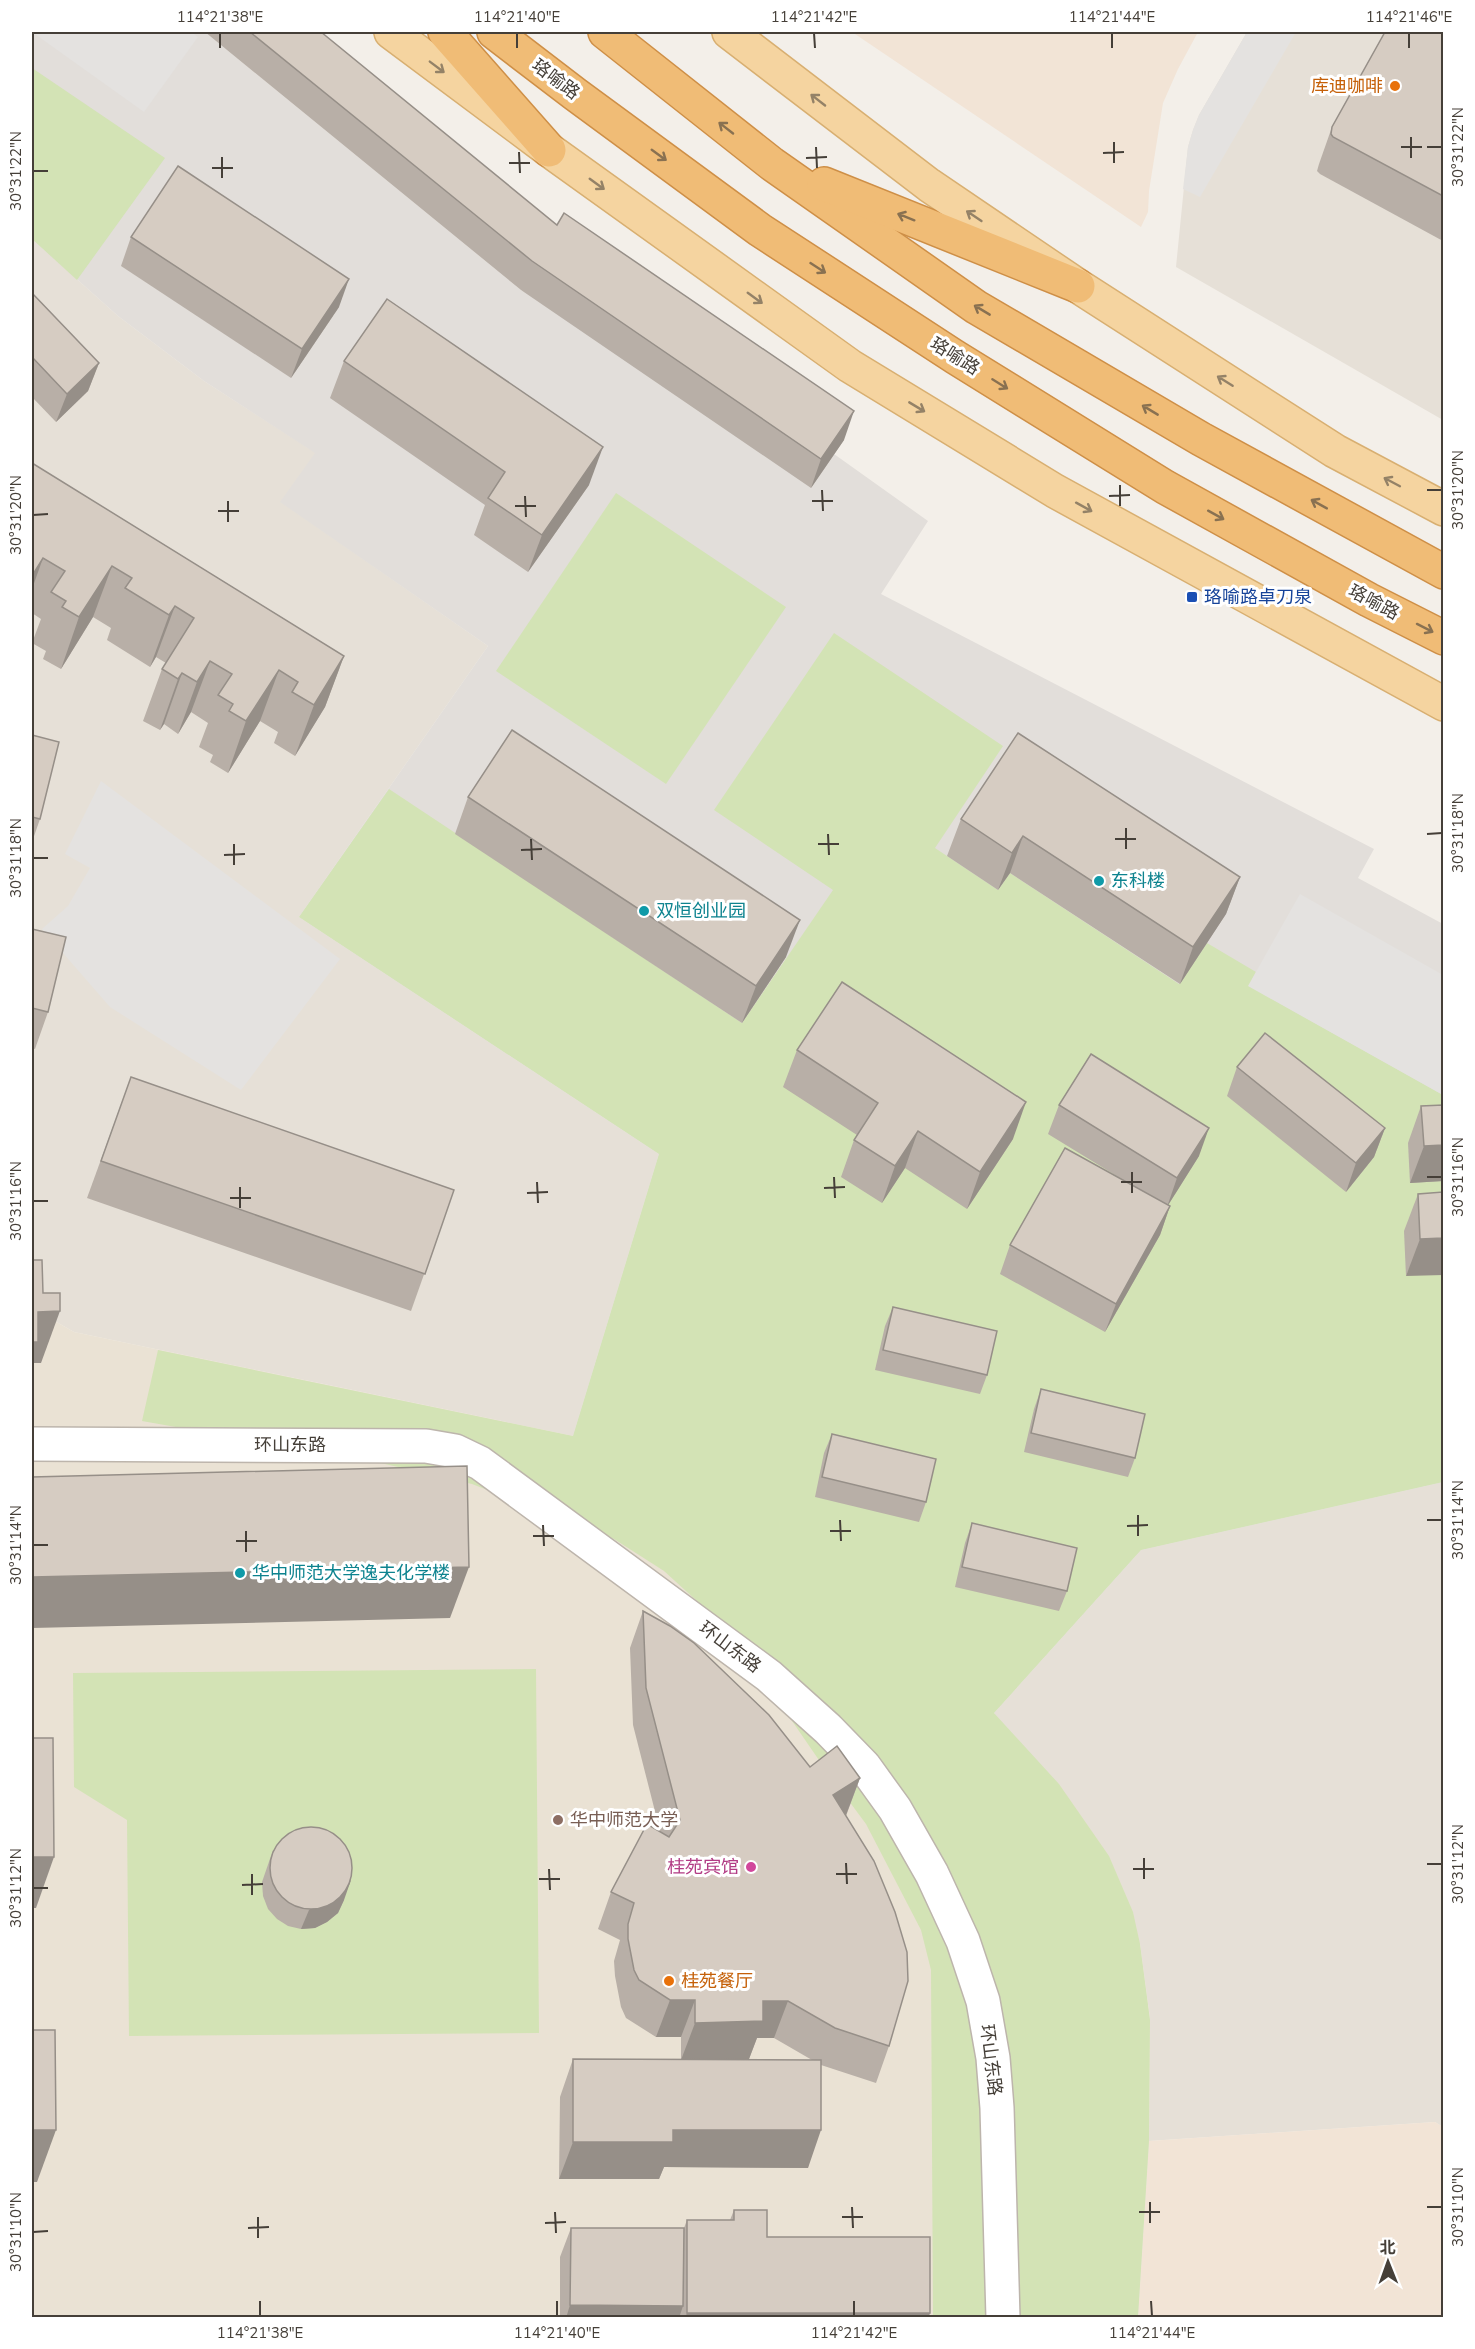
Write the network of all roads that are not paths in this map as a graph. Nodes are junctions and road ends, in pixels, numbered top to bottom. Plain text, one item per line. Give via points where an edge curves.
1 (391, 32) edge
2 (445, 32) edge
3 (494, 32) edge
4 (605, 32) edge
5 (729, 32) edge
6 (549, 150) junction
7 (772, 164) junction
8 (1078, 286) junction
9 (1443, 509) edge
10 (1443, 573) edge
11 (1443, 638) edge
12 (1443, 704) edge
13 (32, 1444) edge
14 (1003, 2318) edge

1 -> 6 main road
2 - 6 highway
3 -> 11 highway, 珞喻路 via 760,230 955,357 1165,487
7 -> 4 highway
8 -> 5 main road via 929,185
6 -> 12 main road via 850,366 1055,491
8 -> 7 highway
10 -> 7 highway via 1201,439 976,307
9 -> 8 main road via 1335,451
13 - 14 street, 环山东路 via 426,1446 455,1451 480,1463 626,1569 769,1676 828,1729 864,1766 895,1809 932,1874 963,1941 983,2001 997,2108

